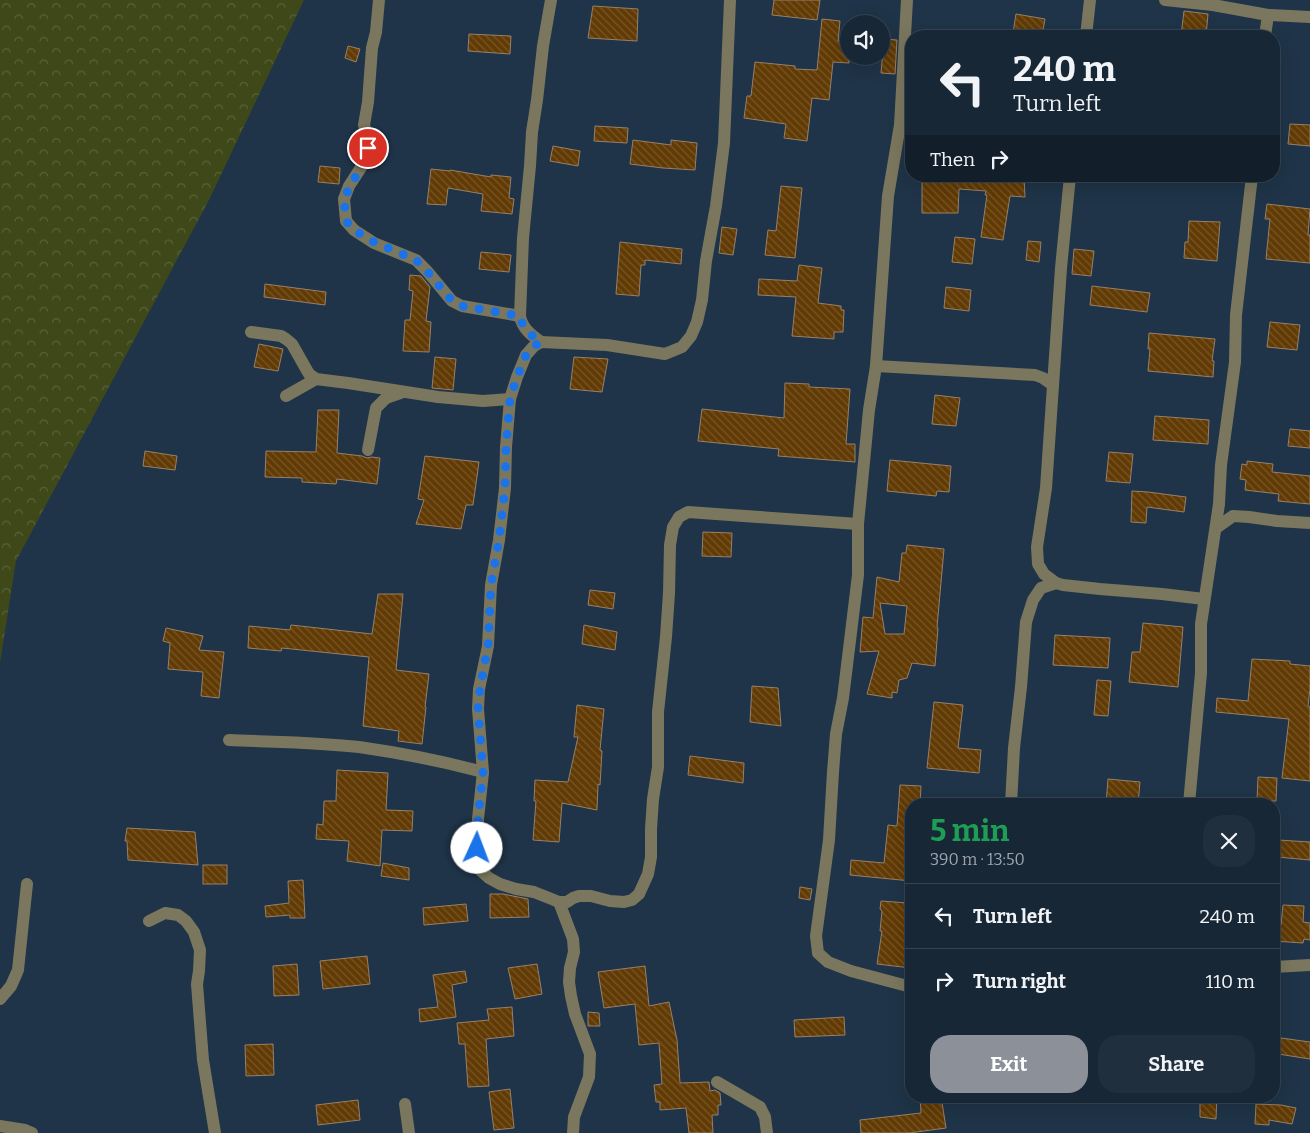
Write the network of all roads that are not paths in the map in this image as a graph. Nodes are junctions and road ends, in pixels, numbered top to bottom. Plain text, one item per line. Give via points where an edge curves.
1 (379, 0) edge
2 (551, 0) edge
3 (730, 0) edge
4 (907, 0) edge
5 (1090, 0) edge
6 (1165, 0) edge
7 (1213, 2) edge
8 (1268, 15) junction
9 (1310, 17) edge
10 (1087, 30) edge
11 (1266, 30) edge
12 (1069, 182) edge
13 (1251, 182) edge
14 (520, 316) junction
15 (251, 332) dead end
16 (541, 342) junction
17 (876, 366) junction
18 (316, 379) junction
19 (1053, 386) junction
20 (404, 392) junction
21 (286, 396) dead end
22 (510, 399) junction
23 (368, 450) dead end
24 (1219, 504) junction
25 (1233, 516) junction
26 (1310, 523) edge
27 (858, 524) junction
28 (1216, 528) junction
29 (1056, 583) junction
30 (1204, 600) junction
31 (228, 740) dead end
32 (483, 772) junction
33 (1011, 798) edge
34 (1190, 798) edge
35 (27, 884) dead end
36 (559, 902) junction
37 (149, 920) dead end
38 (1310, 966) edge
39 (1280, 967) edge
40 (905, 985) edge
41 (0, 999) edge
42 (717, 1082) dead end
43 (405, 1104) dead end
44 (0, 1126) edge
45 (32, 1133) edge
46 (215, 1133) edge
47 (409, 1133) edge
48 (573, 1133) edge
49 (767, 1133) edge

1 - 14 street via 364,125 368,148 344,199 346,221 374,242 416,260 452,301 462,306
2 - 14 street via 532,132
3 - 16 street via 724,143 702,300 691,336 682,347 665,354 607,345
4 - 17 street via 900,125 888,196
5 - 10 street
6 - 7 street
7 - 8 street
8 - 9 street
8 - 11 street
12 - 19 street
13 - 24 street
14 - 16 street via 525,329
15 - 18 street via 286,339 309,374
16 - 22 street via 526,355
17 - 19 street via 1035,375
17 - 27 street
18 - 20 street
18 - 21 street
19 - 29 street via 1046,488 1037,546 1038,564 1044,574
20 - 22 street via 483,401
20 - 23 street via 386,398 376,408
22 - 32 street via 505,488 478,709
24 - 25 street
24 - 28 street
25 - 26 street
25 - 28 street
27 - 36 street via 688,512 679,517 673,527 670,545 658,712 658,767 648,874 639,894 632,900 610,901 579,896
27 - 40 street via 858,575 836,734 830,840 816,936 818,953 828,962
28 - 30 street
29 - 30 street
29 - 33 street via 1041,588 1026,622
30 - 34 street
31 - 32 street via 358,747 434,759
32 - 36 street via 478,819 479,869 500,884
35 - 41 street via 18,970
36 - 48 street via 573,939 571,996 590,1054 588,1078 574,1116
37 - 46 street via 165,913 178,915 186,921 197,941 203,1060
38 - 39 street
42 - 49 street via 760,1107
43 - 47 street
44 - 45 street

